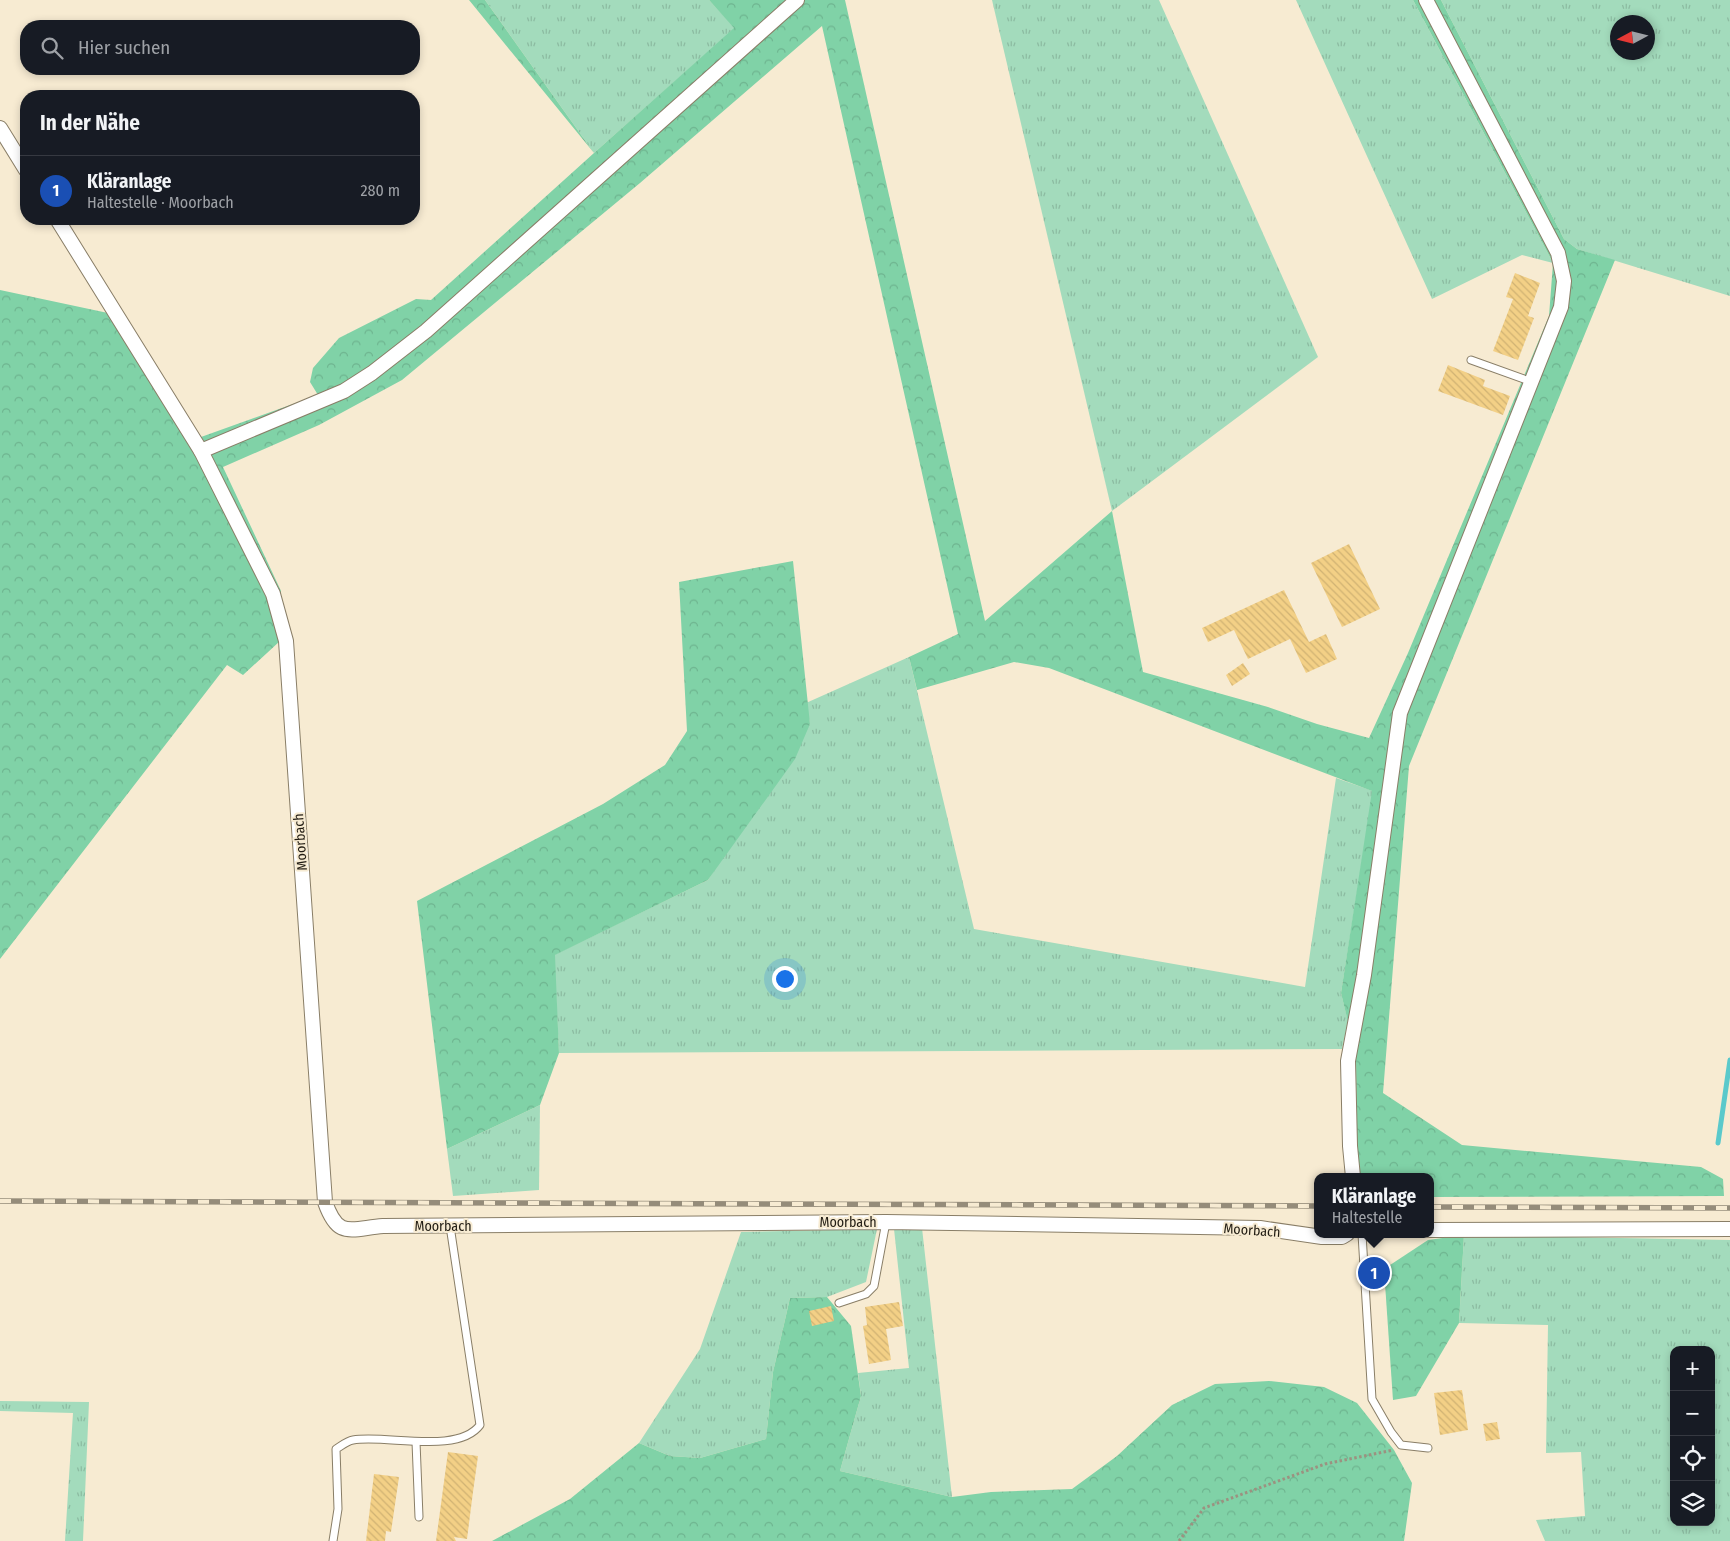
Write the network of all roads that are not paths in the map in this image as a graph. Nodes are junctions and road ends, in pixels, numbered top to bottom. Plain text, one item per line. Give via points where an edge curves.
1 (797, 0) edge
2 (1426, 0) edge
3 (0, 128) edge
4 (20, 160) edge
5 (60, 225) edge
6 (1471, 360) dead end
7 (1532, 382) junction
8 (202, 450) junction
9 (1353, 1173) edge
10 (886, 1222) junction
11 (450, 1226) junction
12 (1730, 1229) edge
13 (1434, 1230) edge
14 (1314, 1236) edge
15 (1362, 1238) edge
16 (839, 1303) dead end
17 (416, 1442) junction
18 (1428, 1448) dead end
19 (419, 1518) dead end
20 (333, 1541) edge

1 - 8 street via 426,331 372,374 344,390
2 - 7 street via 1558,253 1564,281 1561,307
3 - 4 street
5 - 8 street, Moorbach
6 - 7 lane
7 - 9 street via 1400,713 1364,975 1348,1061
8 - 11 street, Moorbach via 274,594 286,641 324,1202 337,1227 350,1230 382,1226
10 - 11 street, Moorbach
10 - 14 street, Moorbach via 1260,1228
10 - 16 lane via 874,1286 866,1294
11 - 17 lane via 480,1425 474,1433 463,1438
12 - 13 street
15 - 18 lane via 1372,1399 1401,1445
17 - 19 lane
17 - 20 lane via 352,1440 336,1449 338,1509

